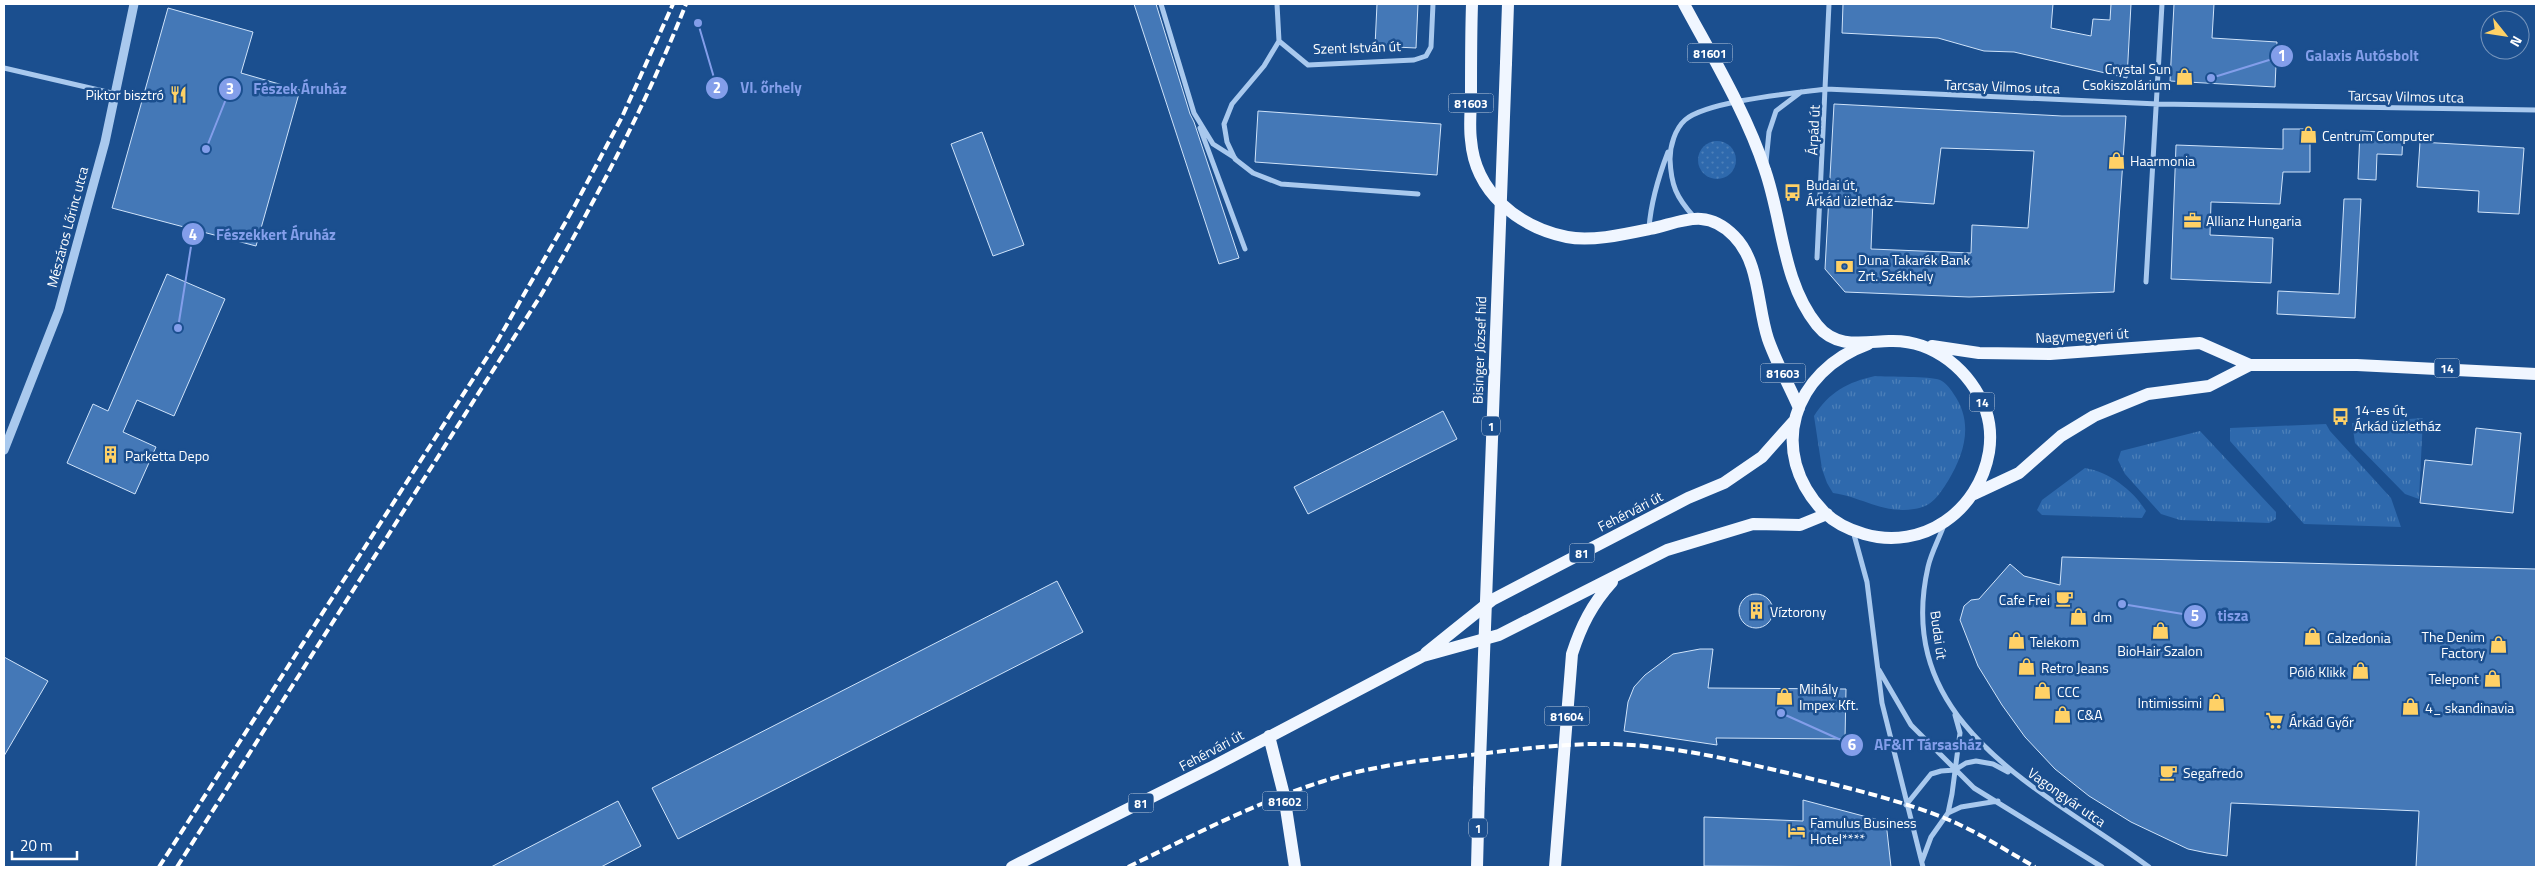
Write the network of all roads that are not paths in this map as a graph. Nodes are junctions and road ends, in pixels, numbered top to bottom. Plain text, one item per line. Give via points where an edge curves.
1 (134, 4) edge
2 (1161, 4) edge
3 (1277, 4) edge
4 (1434, 4) edge
5 (1472, 4) edge
6 (1508, 4) edge
7 (1684, 4) edge
8 (1829, 4) edge
9 (2162, 4) edge
10 (1278, 41) junction
11 (4, 68) edge
12 (1826, 89) junction
13 (1801, 92) junction
14 (116, 94) junction
15 (1736, 103) junction
16 (2158, 104) junction
17 (2536, 110) edge
18 (1194, 113) junction
19 (1670, 150) junction
20 (1235, 158) junction
21 (1765, 170) junction
22 (1418, 194) dead end
23 (1694, 217) junction
24 (1649, 229) junction
25 (1246, 249) dead end
26 (1817, 258) dead end
27 (2146, 282) dead end
28 (1911, 343) junction
29 (1868, 344) junction
30 (2250, 365) junction
31 (2536, 374) edge
32 (1797, 414) junction
33 (4, 450) edge
34 (1974, 494) junction
35 (1827, 514) junction
36 (1945, 522) junction
37 (1853, 531) junction
38 (1616, 577) junction
39 (1422, 656) junction
40 (1879, 669) junction
41 (1954, 712) junction
42 (1268, 736) junction
43 (1977, 740) joint
44 (1955, 770) junction
45 (2013, 774) junction
46 (1998, 801) junction
47 (1906, 805) junction
48 (1948, 813) junction
49 (1922, 864) edge
50 (1012, 867) edge
51 (1295, 867) edge
52 (1477, 867) edge
53 (1555, 867) edge
54 (2102, 867) edge
55 (2149, 867) edge

1 - 14 street, Mészáros Lőrinc utca
2 - 18 street
3 - 10 street
4 - 10 street, Szent István út via 1431,46 1426,56 1414,60 1308,65
5 - 24 main road, 81603 via 1471,141 1478,172 1492,197 1516,216 1542,230 1569,238 1610,236
6 - 52 main road, Bisinger József híd / 1, bridge
7 - 15 main road, 81601
8 - 12 street, Árpád út
9 - 16 street
10 - 20 street via 1264,66 1232,104 1224,124 1227,142
11 - 14 street
12 - 13 street, Tarcsay Vilmos utca
12 - 16 street, Tarcsay Vilmos utca
12 - 26 street, Árpád út
13 - 15 street, Tarcsay Vilmos utca
13 - 21 street via 1776,110 1768,132
14 - 33 street, Mészáros Lőrinc utca via 59,310
15 - 19 street, Tarcsay Vilmos utca via 1695,114 1683,121
15 - 21 main road, 81601
16 - 17 street, Tarcsay Vilmos utca
16 - 27 street
18 - 20 street via 1213,144
18 - 25 street
19 - 23 street, Tarcsay Vilmos utca via 1675,194
19 - 24 street, Tarcsay Vilmos utca via 1658,178
20 - 22 street via 1253,173 1280,184
21 - 29 main road, 81601 via 1792,277 1808,311 1819,328 1840,342
23 - 24 main road, 81603
23 - 32 main road, 81603 via 1715,222 1734,236 1747,256 1760,293 1768,338
28 - 29 main road, 14
28 - 30 main road, Nagymegyeri út / 14 via 1979,353 2050,354 2200,343
28 - 34 main road, 14 via 1937,352 1960,368 1976,389 1987,415 1990,442 1986,469
29 - 32 main road, 14 via 1833,361 1818,374
30 - 31 main road, Nagymegyeri út / 14 via 2366,365
30 - 34 main road, Nagymegyeri út / 14 via 2209,386 2148,394 2094,416 2061,436 2019,473
32 - 35 main road, 14 via 1793,441 1796,462 1802,482
32 - 39 main road, Fehérvári út / 81 via 1762,457 1724,482 1492,600
34 - 36 main road, 14
35 - 37 main road, 14
35 - 38 main road, Fehérvári út / 81 via 1800,525 1753,524 1698,540 1667,550
36 - 37 main road, 14 via 1924,533 1900,538 1876,537
36 - 41 street, Budai út via 1928,565 1923,604 1925,639 1935,678
37 - 40 street via 1865,570
38 - 39 main road, Fehérvári út / 81 via 1499,635
38 - 53 main road, 81604 via 1596,600 1584,621 1572,654
39 - 42 main road, Fehérvári út / 81
40 - 44 street via 1912,725
40 - 47 street via 1880,695
41 - 43 street, Budai út
41 - 44 street via 1960,733
42 - 50 main road, Fehérvári út / 81
42 - 51 main road, 81602 via 1284,795
43 - 45 street, Vagongyár utca
44 - 45 street via 1966,763 1984,762
44 - 46 street via 1974,788
44 - 47 street via 1931,774
44 - 48 street
45 - 55 street, Vagongyár utca
46 - 48 street via 1961,807
46 - 54 street
47 - 49 street
48 - 49 street via 1931,836

